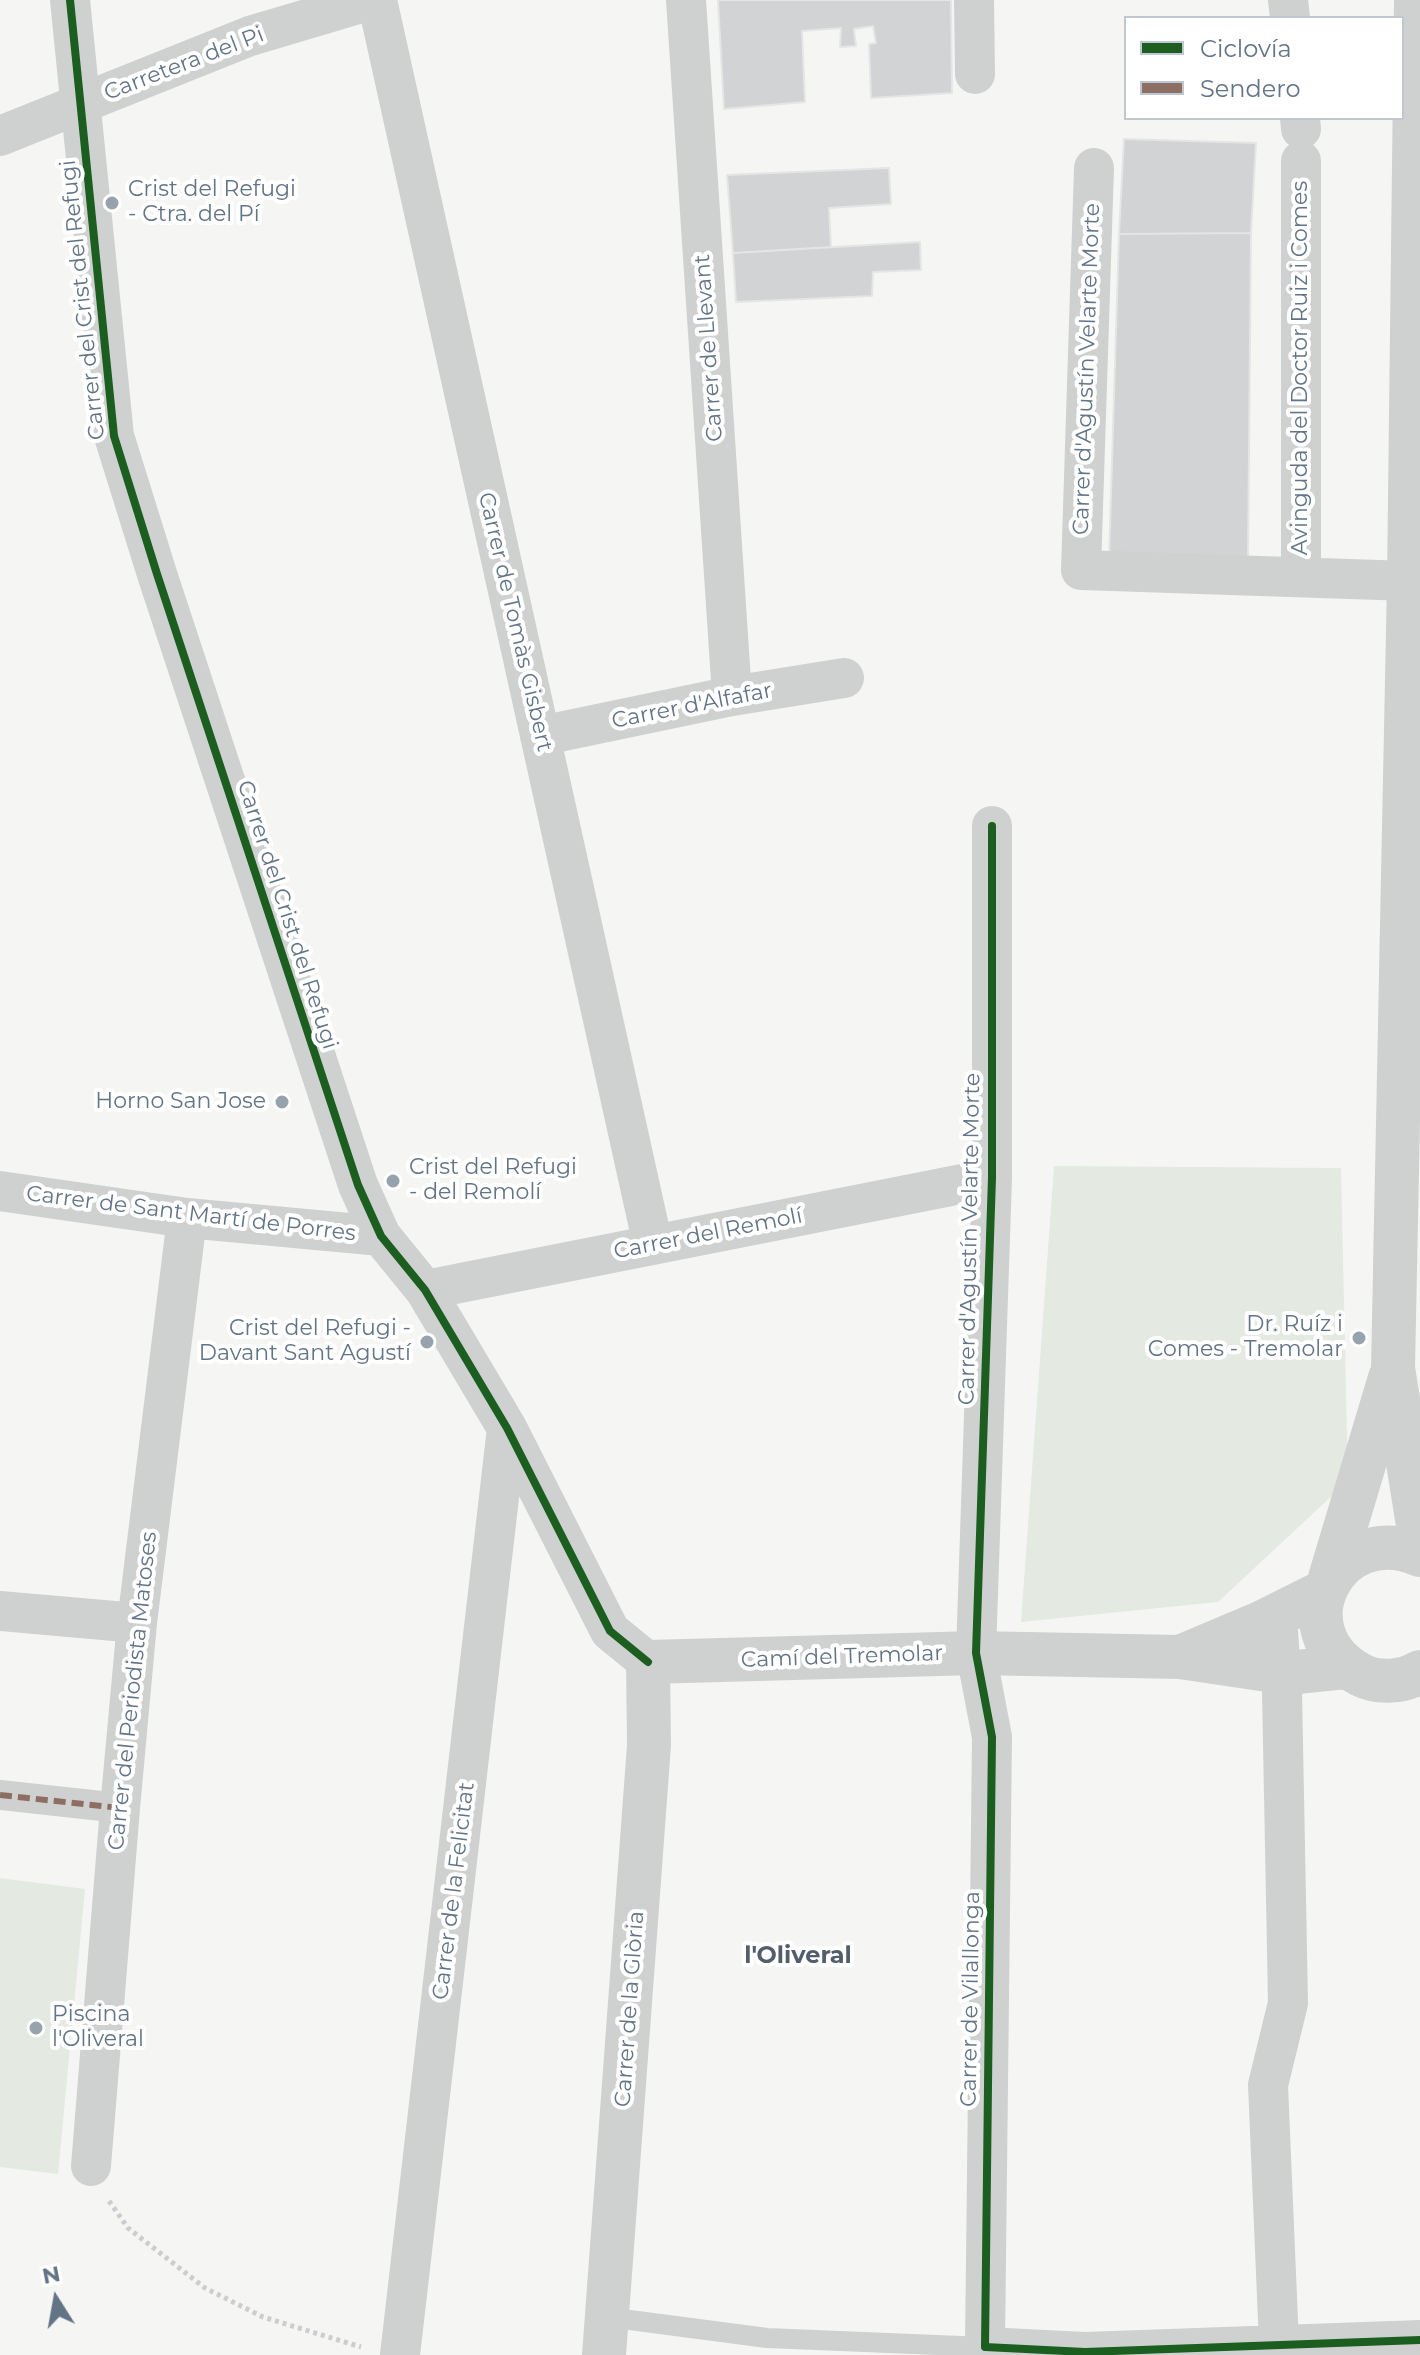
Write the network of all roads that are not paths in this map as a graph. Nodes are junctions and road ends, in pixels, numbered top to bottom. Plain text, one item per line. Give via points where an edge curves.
1 (70, 0) edge
2 (374, 0) edge
3 (686, 0) edge
4 (974, 0) edge
5 (1416, 0) edge
6 (975, 74) dead end
7 (79, 106) junction
8 (0, 136) edge
9 (1301, 136) edge
10 (1094, 168) dead end
11 (1301, 576) junction
12 (1409, 581) junction
13 (844, 678) dead end
14 (732, 696) junction
15 (540, 736) junction
16 (992, 826) dead end
17 (992, 1178) junction
18 (0, 1191) edge
19 (187, 1218) junction
20 (381, 1236) junction
21 (653, 1245) junction
22 (425, 1290) junction
23 (1393, 1368) junction
24 (507, 1428) junction
25 (1420, 1526) edge
26 (1420, 1555) edge
27 (1328, 1584) junction
28 (0, 1611) edge
29 (1277, 1616) junction
30 (137, 1623) junction
31 (976, 1653) junction
32 (1180, 1657) junction
33 (648, 1662) junction
34 (1345, 1667) junction
35 (1419, 1674) edge
36 (1282, 1681) junction
37 (0, 1795) edge
38 (120, 1808) junction
39 (91, 2166) road end
40 (606, 2336) edge
41 (1420, 2340) edge
42 (1279, 2344) junction
43 (985, 2347) junction
44 (388, 2353) edge
45 (1084, 2354) edge

1 - 7 street, Carrer del Crist del Refugi
2 - 7 street, Carretera del Pi via 250,36
2 - 15 street, Carrer de Tomàs Gisbert
3 - 14 street, Carrer de Llevant
4 - 6 street
5 - 12 street
7 - 8 street, Carretera del Pi
7 - 20 street, Carrer del Crist del Refugi via 114,436 343,1143
9 - 11 street, Avinguda del Doctor Ruiz i Comes
10 - 11 street, Carrer d'Agustín Velarte Morte via 1081,570
11 - 12 street
12 - 23 street
13 - 14 street, Carrer d'Alfafar
14 - 15 street, Carrer d'Alfafar
15 - 21 street, Carrer de Tomàs Gisbert
16 - 17 street, Carrer d'Agustín Velarte Morte
17 - 21 street, Carrer del Remolí
17 - 31 street, Carrer d'Agustín Velarte Morte
18 - 19 street, Carrer de Sant Martí de Porres
19 - 20 street, Carrer de Sant Martí de Porres
19 - 30 street, Carrer del Periodista Matoses
20 - 22 street, Carrer del Crist del Refugi
21 - 22 street, Carrer del Remolí
22 - 24 street, Carrer del Crist del Refugi
23 - 25 street
23 - 27 street
24 - 33 street, Carrer del Crist del Refugi via 610,1631
24 - 44 street, Carrer de la Felicitat
26 - 27 street, Camí del Tremolar via 1394,1547 1370,1549 1347,1560
27 - 29 street, Camí del Tremolar
27 - 34 street via 1320,1626 1329,1649
28 - 30 street
29 - 32 street, Camí del Tremolar
29 - 36 street
30 - 38 street, Carrer del Periodista Matoses
31 - 32 street, Camí del Tremolar
31 - 33 street, Camí del Tremolar
31 - 43 street, Carrer de Vilallonga via 992,1737
32 - 36 street, Camí del Tremolar
33 - 40 street, Carrer de la Glòria via 649,1745
34 - 35 street via 1367,1678 1392,1681
34 - 36 street, Camí del Tremolar via 1288,1673
36 - 42 street via 1288,2003 1268,2085
37 - 38 street
38 - 39 street, Carrer del Periodista Matoses
40 - 43 lane
41 - 42 street
42 - 45 street
43 - 45 street

